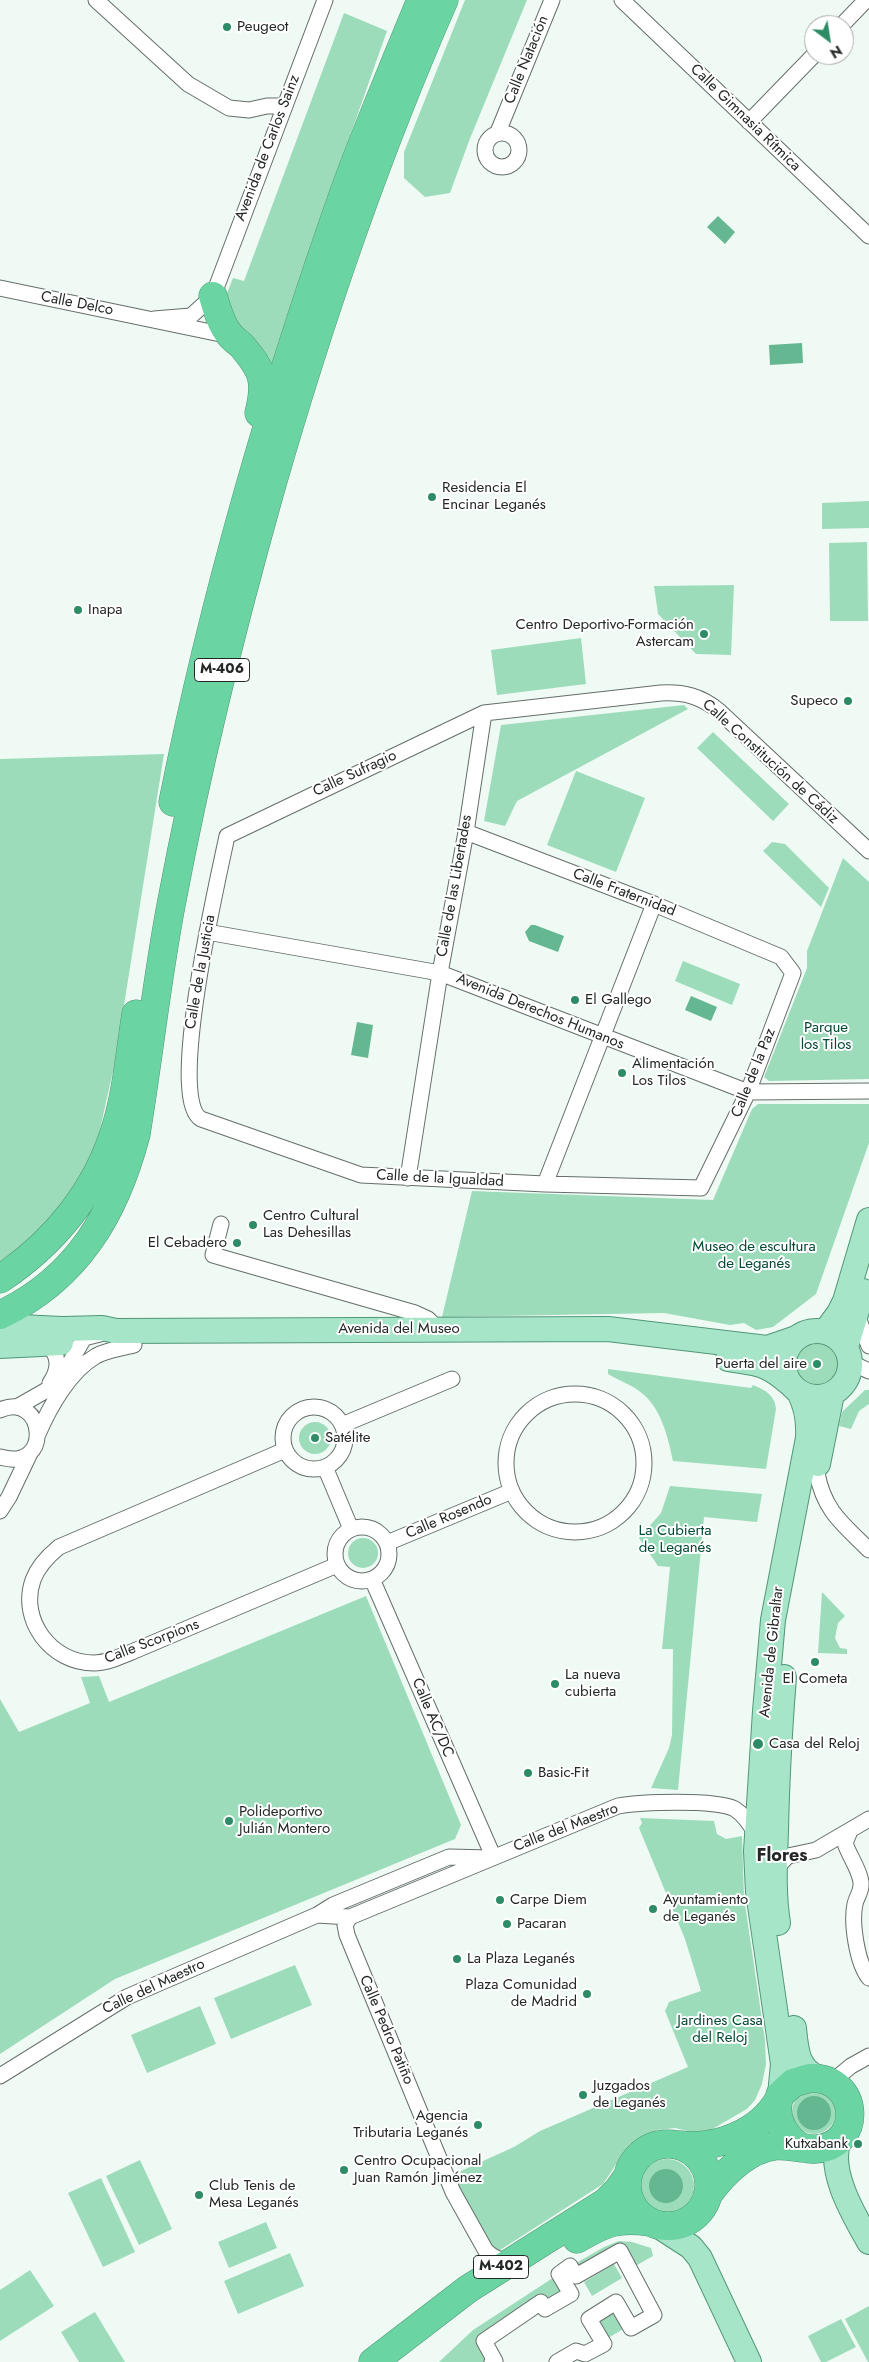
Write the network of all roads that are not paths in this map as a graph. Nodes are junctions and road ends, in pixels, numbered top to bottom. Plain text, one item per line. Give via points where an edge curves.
1 (96, 0) edge
2 (325, 0) edge
3 (421, 0) edge
4 (444, 0) edge
5 (552, 0) edge
6 (622, 0) edge
7 (866, 0) edge
8 (852, 15) edge
9 (804, 64) edge
10 (284, 106) junction
11 (749, 122) junction
12 (502, 128) dead end
13 (869, 236) edge
14 (0, 288) edge
15 (213, 296) junction
16 (154, 319) junction
17 (230, 336) junction
18 (226, 570) junction
19 (484, 713) junction
20 (466, 832) junction
21 (227, 836) joint
22 (869, 850) edge
23 (654, 904) junction
24 (207, 932) junction
25 (781, 957) joint
26 (440, 973) junction
27 (603, 1036) junction
28 (869, 1091) edge
29 (748, 1092) junction
30 (192, 1110) joint
31 (408, 1178) junction
32 (545, 1184) junction
33 (701, 1188) joint
34 (869, 1220) edge
35 (221, 1224) dead end
36 (869, 1271) edge
37 (0, 1280) edge
38 (0, 1315) edge
39 (0, 1326) edge
40 (438, 1329) junction
41 (825, 1332) junction
42 (125, 1338) junction
43 (796, 1338) junction
44 (81, 1342) junction
45 (45, 1344) junction
46 (0, 1346) edge
47 (858, 1356) edge
48 (452, 1379) dead end
49 (794, 1387) junction
50 (42, 1392) junction
51 (832, 1394) junction
52 (18, 1407) junction
53 (1, 1409) edge
54 (342, 1425) junction
55 (38, 1434) junction
56 (286, 1450) junction
57 (30, 1453) junction
58 (0, 1457) edge
59 (325, 1467) junction
60 (817, 1473) junction
61 (512, 1491) junction
62 (0, 1511) edge
63 (351, 1529) junction
64 (387, 1543) junction
65 (869, 1550) edge
66 (337, 1565) junction
67 (372, 1579) junction
68 (760, 1788) junction
69 (733, 1809) junction
70 (869, 1819) edge
71 (850, 1831) junction
72 (757, 1837) junction
73 (492, 1857) junction
74 (775, 1869) junction
75 (318, 1915) junction
76 (350, 1917) junction
77 (869, 1978) edge
78 (869, 2056) edge
79 (0, 2076) edge
80 (844, 2091) edge
81 (780, 2097) junction
82 (852, 2126) edge
83 (680, 2146) junction
84 (802, 2148) junction
85 (628, 2176) junction
86 (707, 2196) junction
87 (653, 2224) junction
88 (869, 2241) edge
89 (512, 2260) junction
90 (373, 2362) edge
91 (402, 2362) edge
92 (492, 2362) edge
93 (557, 2362) edge
94 (749, 2362) edge

1 - 10 street via 188,84 229,108 249,110
2 - 10 street, Avenida de Carlos Sainz
3 - 18 highway, M-406 via 348,183 300,321
4 - 38 highway, M-406 via 367,190 302,380 246,575 207,731 171,902 138,1126 129,1162 100,1224 69,1267 40,1291
5 - 12 street, Calle Natación
6 - 11 street, Calle Gimnasia Rítmica
7 - 8 street
9 - 11 street
10 - 15 street, Avenida de Carlos Sainz
11 - 13 street, Calle Gimnasia Rítmica
14 - 16 street, Calle Delco
15 - 16 street, Calle Delco via 191,316
15 - 17 highway
16 - 17 street, Calle Delco
17 - 18 highway via 241,344 258,368 264,381 264,395 242,478
18 - 37 highway, M-406 via 188,724 154,896 116,1128 97,1172 73,1211 31,1257
19 - 20 street, Calle de las Libertades
19 - 21 street, Calle Sufragio
19 - 22 street, Calle Constitución de Cádiz via 661,693 690,694 714,708
20 - 23 street, Calle Fraternidad
20 - 26 street, Calle de las Libertades
21 - 24 street, Calle de la Justicia
23 - 25 street, Calle Fraternidad
23 - 27 street
24 - 26 street, Avenida Derechos Humanos
24 - 30 street, Calle de la Justicia via 189,1041
25 - 29 street, Calle de la Paz via 793,973
26 - 27 street, Avenida Derechos Humanos
26 - 31 street, Calle de las Libertades
27 - 29 street, Avenida Derechos Humanos
27 - 32 street
28 - 29 street, Avenida Derechos Humanos
29 - 33 street, Calle de la Paz
30 - 31 street, Calle de la Igualdad via 201,1119 361,1175
31 - 32 street, Calle de la Igualdad
32 - 33 street, Calle de la Igualdad
34 - 41 main road via 845,1301
35 - 40 street via 212,1255 415,1313
36 - 47 main road via 856,1312
39 - 42 main road, Avenida del Museo via 102,1328
40 - 42 main road, Avenida del Museo
40 - 43 main road, Avenida del Museo via 608,1329 767,1348
41 - 43 main road via 810,1332
41 - 47 main road
42 - 44 main road, Avenida del Museo
42 - 49 main road, Avenida del Museo via 164,1344 618,1344 759,1364 773,1369
42 - 55 street via 88,1361 53,1404
43 - 49 main road via 784,1359 784,1371
44 - 45 main road, Avenida del Museo
44 - 50 street via 60,1380
45 - 46 main road, Avenida del Museo
45 - 50 street via 55,1352 58,1365
47 - 51 main road via 840,1389
48 - 54 street
49 - 51 main road via 815,1398
49 - 68 main road, Avenida de Gibraltar via 807,1410 808,1438 773,1620
50 - 52 street
51 - 60 main road, Avenida de Gibraltar
52 - 53 street
52 - 55 street via 33,1417
54 - 56 street via 337,1417 324,1409 302,1410 285,1426 283,1441
54 - 59 street via 344,1445 334,1462
55 - 57 street
56 - 59 street via 301,1466 309,1469
56 - 66 street, Calle Scorpions via 59,1547 42,1563 33,1579 30,1598 34,1625 52,1648 67,1657 84,1662 104,1661
57 - 58 street via 18,1459
57 - 62 street
59 - 63 street
60 - 65 street via 820,1492 828,1507
60 - 74 main road, Avenida de Gibraltar via 788,1635 777,1779
61 - 61 street via 506,1460 512,1435 528,1413 550,1399 576,1394 606,1401 625,1416 639,1438 644,1465 640,1486 626,1509 604,1526 577,1532 551,1528 528,1514
61 - 64 street, Calle Rosendo
63 - 64 street via 364,1527 376,1530
63 - 66 street via 336,1544
64 - 67 street via 385,1568
66 - 67 street via 348,1577 364,1581
67 - 73 street, Calle AC/DC
68 - 69 street via 753,1799
68 - 72 main road, Avenida de Gibraltar
69 - 72 street via 746,1820
69 - 73 street, Calle del Maestro via 705,1804 635,1803 618,1806
70 - 71 street
71 - 74 street via 816,1850 788,1856
71 - 77 street via 845,1843 861,1883 855,1905 855,1944
72 - 81 main road, Avenida de Gibraltar via 758,1892 783,2064
73 - 75 street, Calle del Maestro via 449,1857 333,1905
73 - 76 street, Calle del Maestro
74 - 80 main road, Avenida de Gibraltar via 776,1911 798,2058 804,2069
75 - 76 street, Calle del Maestro
75 - 79 street, Calle del Maestro via 127,1997
76 - 89 street, Calle Pedro Patiño via 345,1925 347,1935 453,2192 486,2251 493,2258
78 - 80 street via 840,2075
80 - 81 highway via 801,2079 786,2088
80 - 82 highway via 850,2106
81 - 83 highway, M-402 via 764,2118 734,2137 703,2147
81 - 84 highway via 778,2116 784,2130
82 - 84 highway via 819,2148
82 - 88 main road via 835,2150 838,2179
83 - 85 highway, M-402 via 666,2144 647,2150 632,2165
83 - 86 highway via 693,2151 707,2170 710,2183
84 - 86 highway, M-402 via 774,2146 750,2156 726,2173
85 - 87 highway via 627,2192 631,2203 638,2214
85 - 89 highway, M-402 via 606,2202
86 - 87 highway, M-402 via 702,2208 688,2221 668,2226
87 - 91 highway, M-402 via 620,2219 608,2222 466,2313
87 - 94 main road via 686,2243 700,2258
89 - 90 highway, M-402
92 - 93 street via 495,2360 484,2341 541,2302 545,2309 571,2294 559,2274 570,2266 576,2276 620,2251 654,2315 632,2328 616,2302 589,2318 604,2344 585,2354 576,2351

